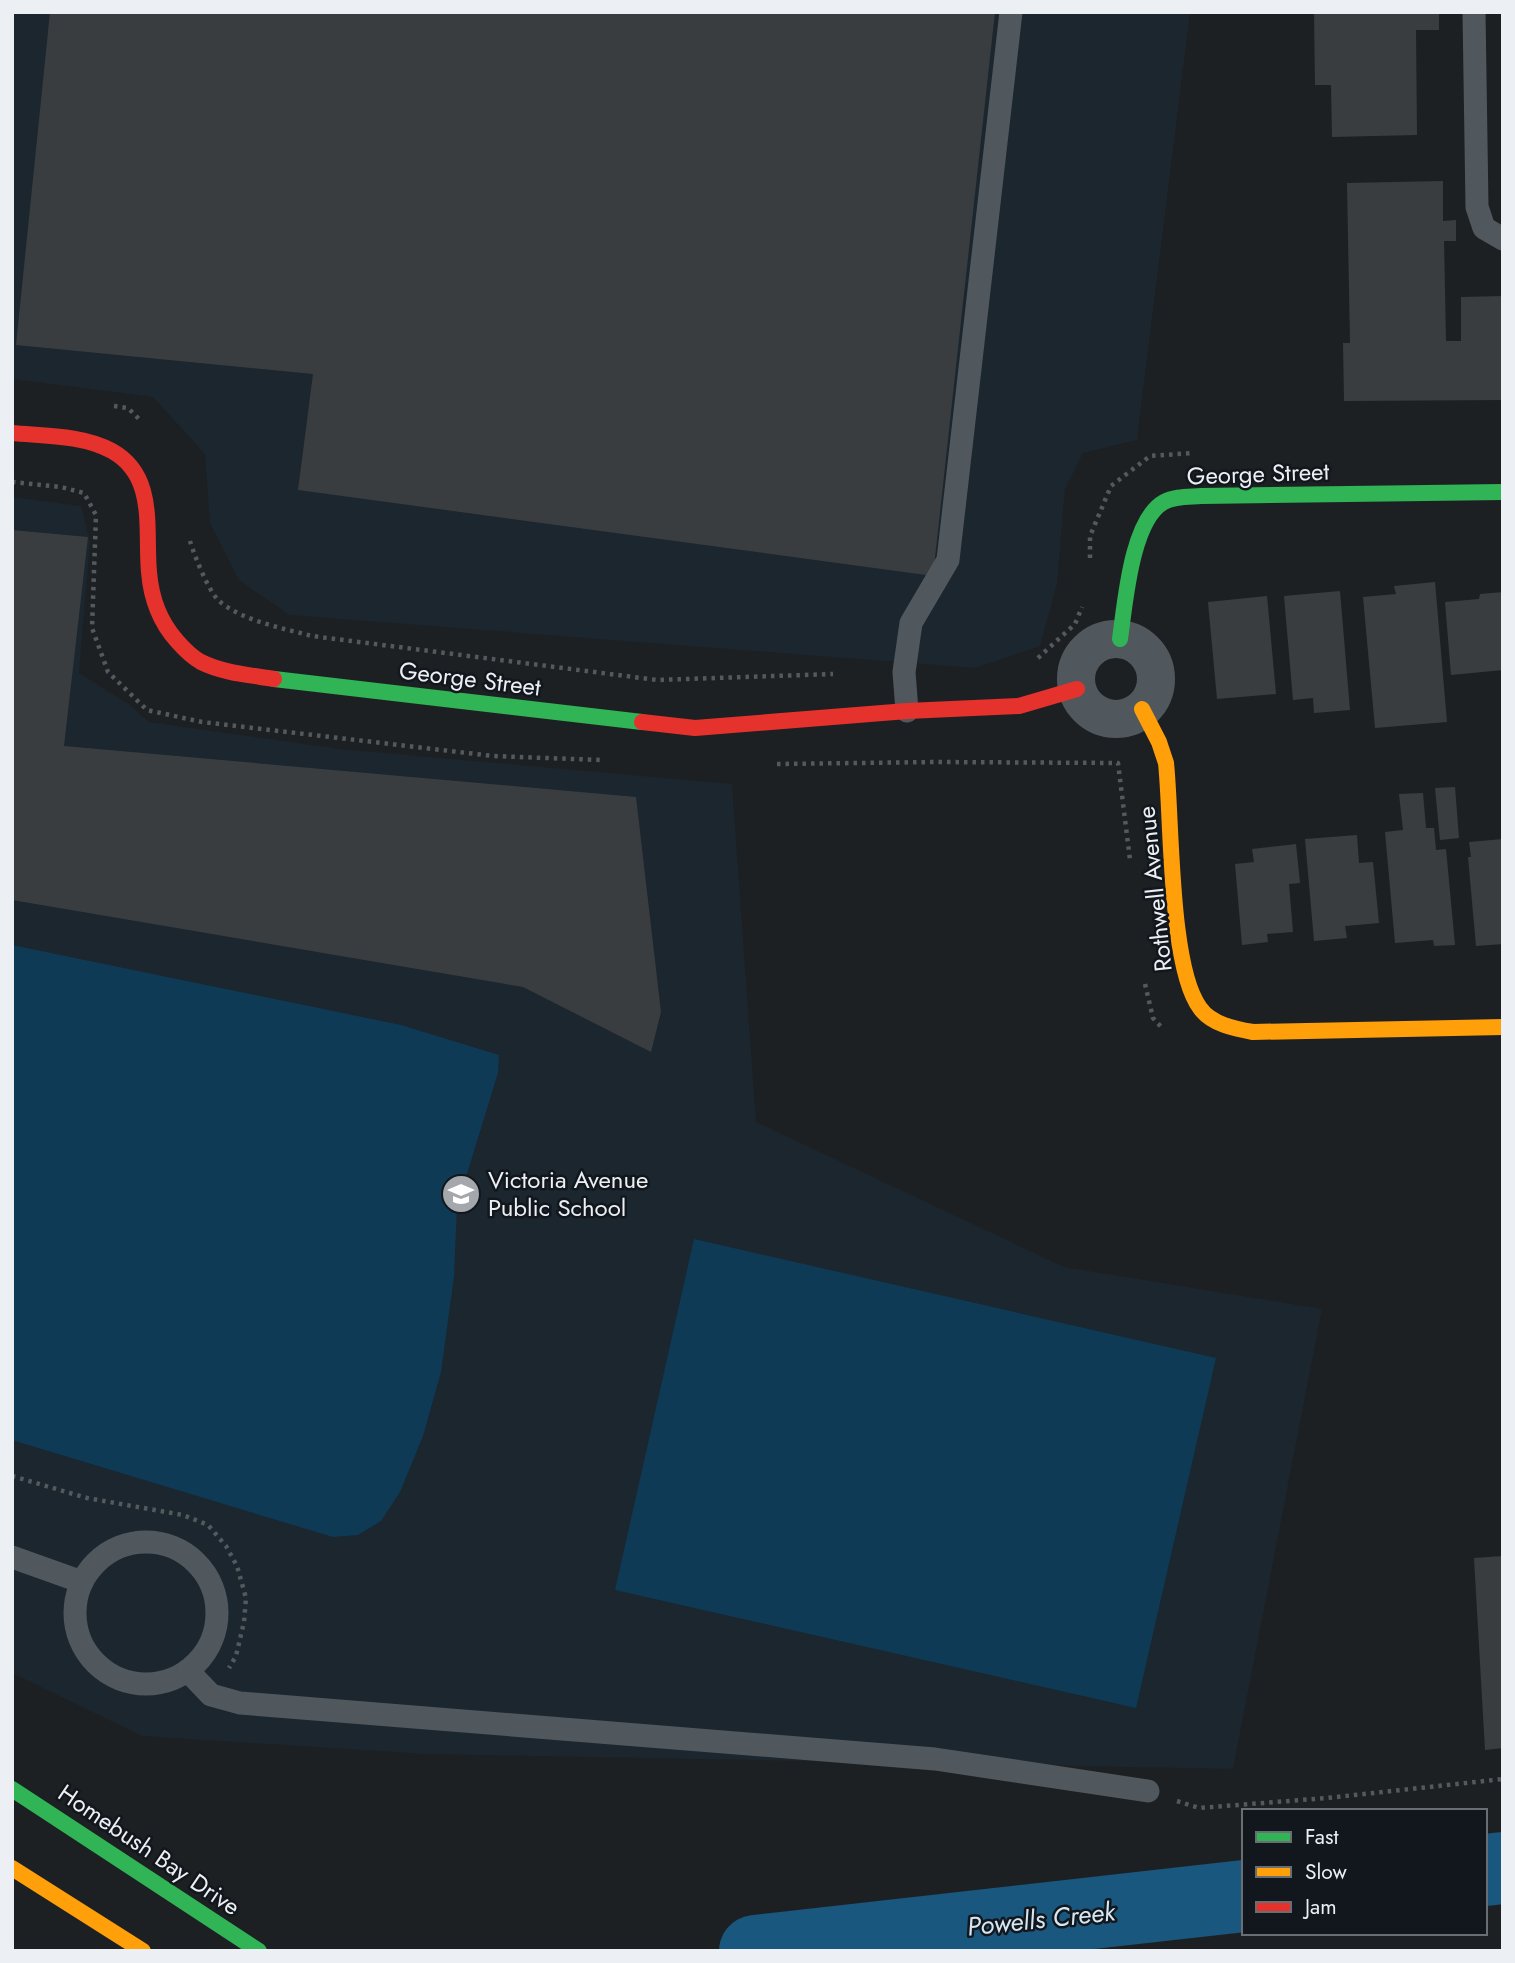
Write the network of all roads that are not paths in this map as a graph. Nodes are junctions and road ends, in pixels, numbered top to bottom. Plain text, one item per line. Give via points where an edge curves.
1 (1011, 12) edge
2 (1474, 12) edge
3 (1503, 239) edge
4 (12, 433) edge
5 (1503, 492) edge
6 (1120, 639) junction
7 (1077, 689) junction
8 (1142, 709) junction
9 (907, 711) junction
10 (1503, 1027) edge
11 (12, 1557) edge
12 (82, 1582) junction
13 (188, 1671) junction
14 (12, 1788) edge
15 (1148, 1791) road end
16 (12, 1868) edge
17 (143, 1951) edge
18 (259, 1951) edge

1 - 9 lane via 948,560 911,623 904,671
2 - 3 lane via 1477,207 1484,228
4 - 9 main road, George Street via 90,443 114,452 131,467 144,487 151,591 159,612 183,648 201,662 221,669 287,681 695,728
5 - 6 main road, George Street via 1201,496 1160,503 1141,530
6 - 7 street via 1107,640 1085,653 1076,677
6 - 8 street via 1133,643 1151,661 1155,674 1150,699
7 - 8 street via 1082,701 1104,718 1130,716
7 - 9 main road, George Street via 1019,706
8 - 10 main road, Rothwell Avenue via 1165,760 1181,949 1199,1008 1233,1029 1253,1032
11 - 12 lane
12 - 13 lane via 75,1619 79,1637 100,1668 117,1678 153,1684
12 - 13 lane via 105,1554 122,1545 158,1542 192,1558 204,1571 217,1605 211,1642
13 - 15 lane via 211,1695 240,1703 935,1759
14 - 18 main road, Homebush Bay Drive
16 - 17 main road

